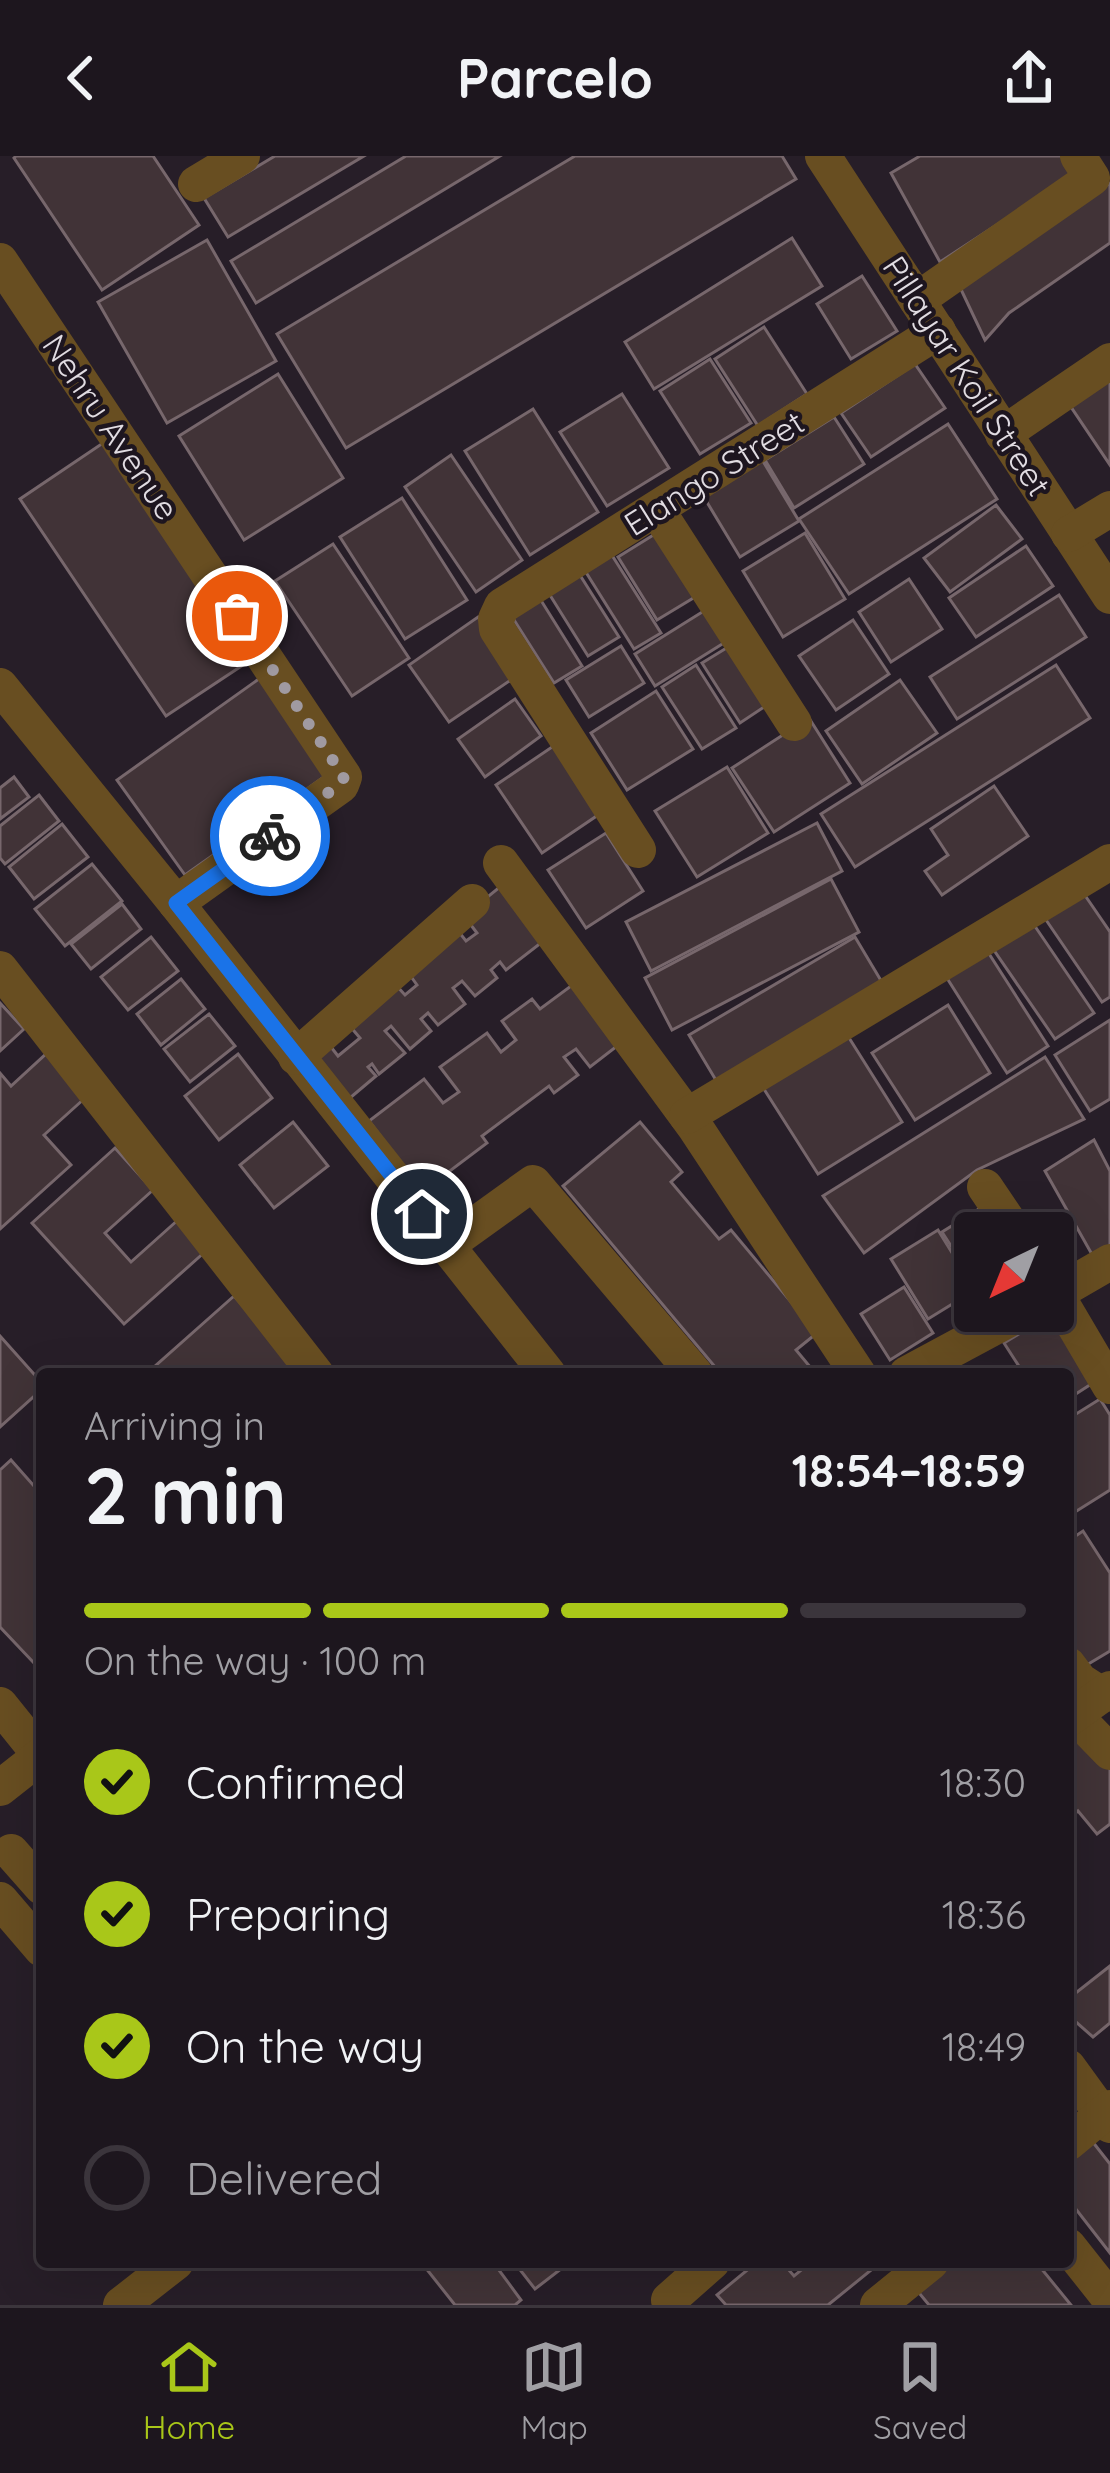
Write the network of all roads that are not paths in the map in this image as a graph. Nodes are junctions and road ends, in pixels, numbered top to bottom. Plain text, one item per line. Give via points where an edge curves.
1 (242, 156) edge
2 (1078, 156) edge
3 (836, 160) edge
4 (196, 184) dead end
5 (0, 261) edge
6 (927, 316) junction
7 (1110, 361) edge
8 (1003, 434) junction
9 (1110, 508) edge
10 (657, 510) junction
11 (1070, 534) junction
12 (1110, 596) edge
13 (0, 686) edge
14 (794, 723) dead end
15 (638, 850) dead end
16 (1110, 862) edge
17 (501, 863) dead end
18 (472, 902) dead end
19 (176, 903) junction
20 (0, 969) edge
21 (296, 1057) junction
22 (687, 1115) junction
23 (985, 1187) dead end
24 (1002, 1212) edge
25 (446, 1245) junction
26 (1110, 1262) edge
27 (1074, 1282) edge
28 (983, 1332) edge
29 (1071, 1332) edge
30 (311, 1368) edge
31 (543, 1368) edge
32 (690, 1368) edge
33 (853, 1368) edge
34 (919, 1368) edge
35 (1110, 1386) edge
36 (1074, 1673) edge
37 (1088, 1705) edge
38 (0, 1706) edge
39 (36, 1749) edge
40 (1110, 1752) edge
41 (36, 1759) edge
42 (0, 1788) edge
43 (11, 1852) dead end
44 (36, 1880) edge
45 (0, 1900) edge
46 (36, 1942) edge
47 (1074, 2075) edge
48 (1107, 2116) edge
49 (1074, 2139) edge
50 (1074, 2254) edge
51 (168, 2268) edge
52 (705, 2268) edge
53 (926, 2268) edge
54 (898, 2299) edge
55 (1110, 2299) edge
56 (121, 2305) edge
57 (672, 2305) edge

1 - 4 street
2 - 6 street, Elango Street via 1092,178
3 - 6 street, Pillayar Koil Street
5 - 19 street, Nehru Avenue via 344,777
6 - 8 street, Pillayar Koil Street
6 - 10 street, Elango Street
7 - 8 street
8 - 11 street, Pillayar Koil Street
9 - 11 street
10 - 14 street
10 - 15 street, Elango Street via 502,606 496,619
11 - 12 street, Pillayar Koil Street
13 - 19 street
16 - 22 street
17 - 22 street
18 - 21 street
19 - 21 street
20 - 30 street
21 - 25 street
22 - 33 street
23 - 24 street
25 - 31 street
25 - 32 street via 533,1183
26 - 27 street
28 - 34 street
29 - 35 street
36 - 37 street
37 - 40 street
38 - 39 street
41 - 42 street
43 - 44 street
45 - 46 street
47 - 48 street
48 - 49 street
50 - 55 street
51 - 56 street
52 - 57 street
53 - 54 street

